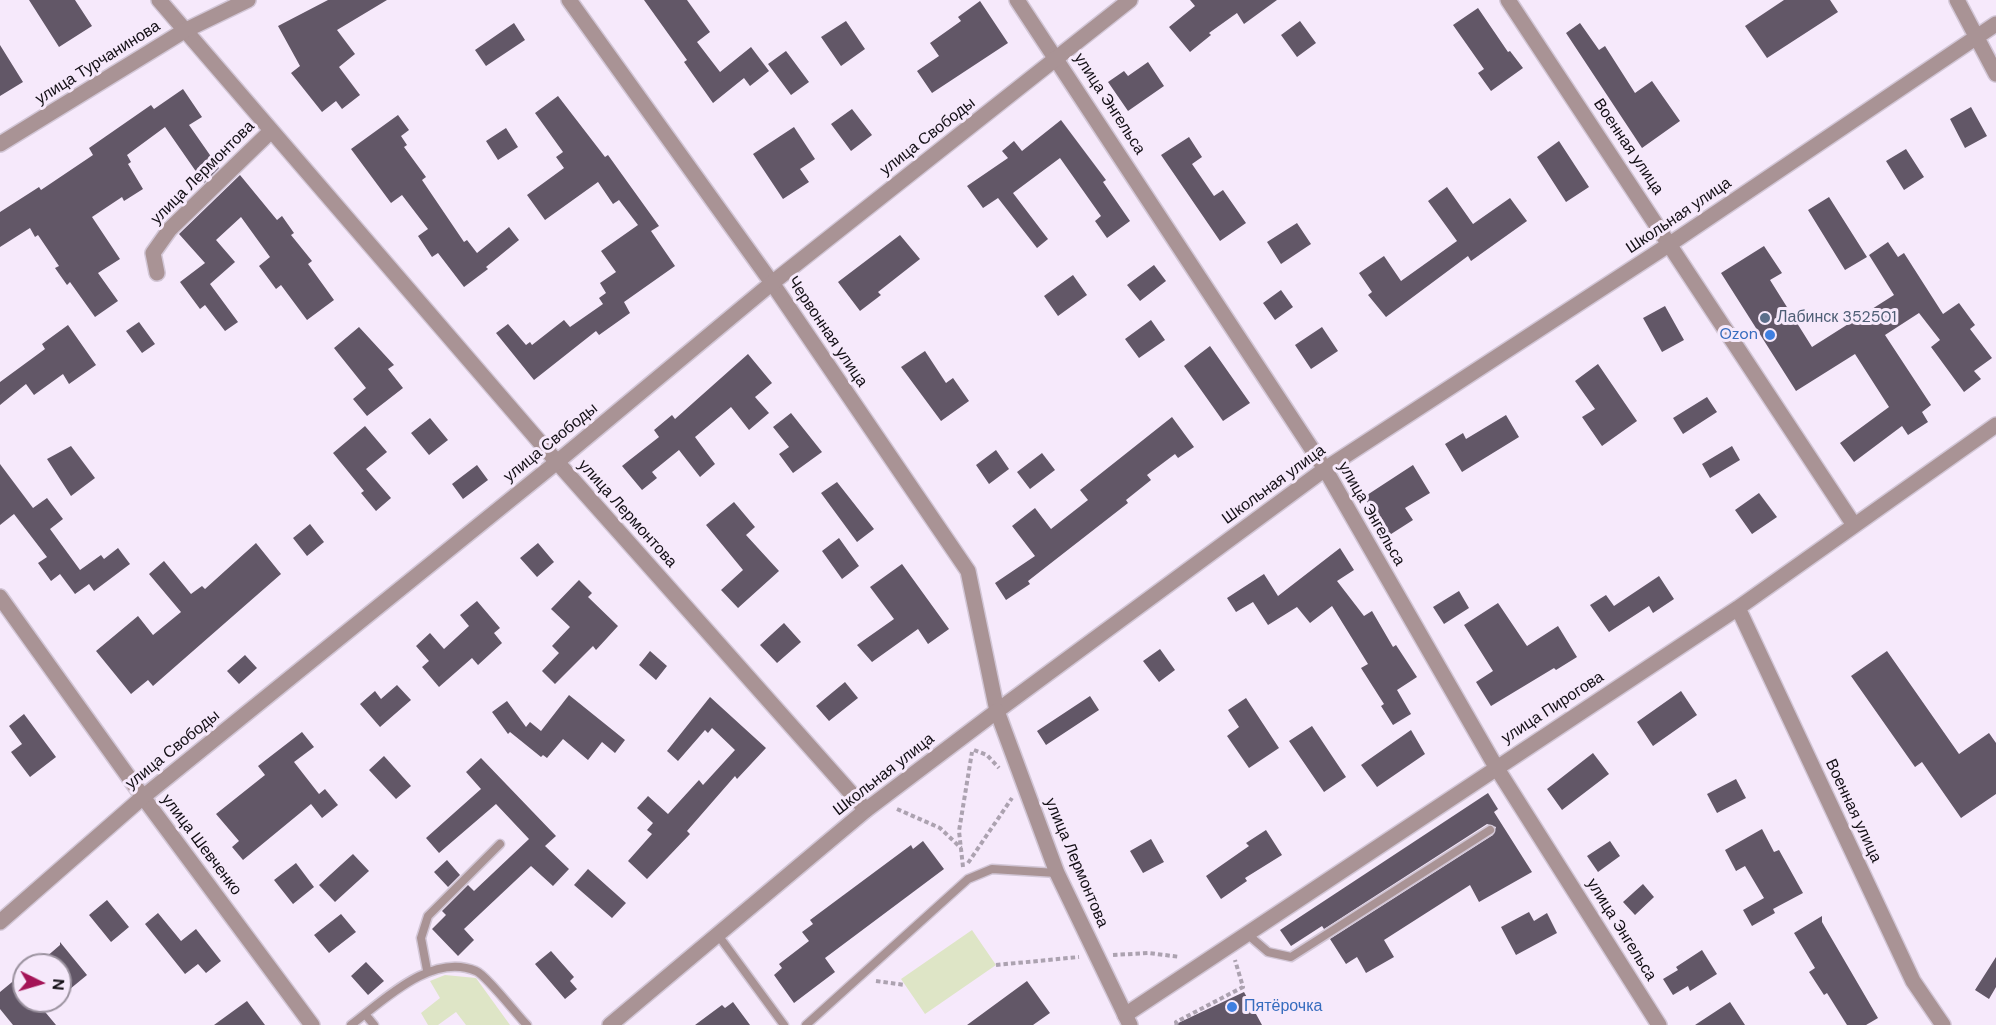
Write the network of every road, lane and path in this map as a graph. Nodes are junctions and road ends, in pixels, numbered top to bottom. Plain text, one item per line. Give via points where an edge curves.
1 (159, 0) edge
2 (248, 0) edge
3 (569, 0) edge
4 (1017, 0) edge
5 (1130, 0) edge
6 (1508, 0) edge
7 (1957, 0) edge
8 (1996, 24) edge
9 (184, 31) junction
10 (1977, 39) junction
11 (1058, 58) junction
12 (1996, 74) edge
13 (270, 131) junction
14 (0, 144) edge
15 (1670, 244) junction
16 (157, 273) dead end
17 (772, 284) junction
18 (1996, 425) edge
19 (557, 462) junction
20 (1325, 469) junction
21 (1854, 525) junction
22 (0, 597) edge
23 (1738, 608) junction
24 (997, 711) junction
25 (972, 750) junction
26 (965, 752) dead end
27 (1496, 767) junction
28 (1001, 770) dead end
29 (1008, 789) dead end
30 (143, 797) junction
31 (1012, 798) junction
32 (898, 800) dead end
33 (1016, 809) dead end
34 (866, 810) junction
35 (1490, 830) dead end
36 (500, 844) dead end
37 (961, 849) junction
38 (1057, 873) junction
39 (0, 922) edge
40 (1246, 933) junction
41 (718, 935) junction
42 (427, 970) junction
43 (858, 978) junction
44 (905, 985) dead end
45 (1244, 987) dead end
46 (365, 1014) junction
47 (1128, 1020) edge
48 (312, 1025) edge
49 (351, 1025) edge
50 (374, 1025) edge
51 (526, 1025) edge
52 (610, 1025) edge
53 (784, 1025) edge
54 (806, 1025) edge
55 (1178, 1025) edge
56 (1659, 1025) edge
57 (1943, 1025) edge

1 - 9 street, улица Лермонтова
2 - 9 street, улица Турчанинова
3 - 17 street, Червонная улица
4 - 11 street, улица Энгельса
5 - 11 street, улица Свободы
6 - 15 street, Военная улица
7 - 10 street
8 - 10 street, Школьная улица
9 - 13 street, улица Лермонтова
9 - 14 street, улица Турчанинова
10 - 12 street
10 - 15 street, Школьная улица
11 - 17 street, улица Свободы
11 - 20 street, улица Энгельса
13 - 16 street, улица Лермонтова via 170,229 153,253
13 - 19 street, улица Лермонтова
15 - 20 street, Школьная улица
15 - 21 street, Военная улица
17 - 19 street, улица Свободы
17 - 24 street, Червонная улица via 968,571
18 - 21 street, улица Пирогова
19 - 30 street, улица Свободы
19 - 34 street, улица Лермонтова
20 - 24 street, Школьная улица
20 - 27 street, улица Энгельса
21 - 23 street, улица Пирогова
22 - 30 street, улица Шевченко
23 - 27 street, улица Пирогова
23 - 57 street, Военная улица via 1913,981
24 - 34 street, Школьная улица
24 - 38 street, улица Лермонтова
25 - 26 path
25 - 28 path via 987,755
25 - 37 path via 959,831
27 - 40 street, улица Пирогова
27 - 56 street, улица Энгельса
29 - 31 path
30 - 39 street, улица Свободы
30 - 48 street, улица Шевченко
31 - 33 path
31 - 37 path via 963,871
32 - 37 path via 890,807 908,811 940,828
34 - 41 street, Школьная улица
35 - 40 lane via 1291,957 1268,952
36 - 42 lane via 428,916 421,938
38 - 43 lane via 992,869 968,879
38 - 47 street, улица Лермонтова
40 - 47 street, улица Пирогова
41 - 52 street, Школьная улица
41 - 53 lane
42 - 46 lane
42 - 51 lane via 448,966 478,971
43 - 44 path
43 - 54 lane
45 - 55 path via 1176,1022
46 - 49 lane
46 - 50 lane

